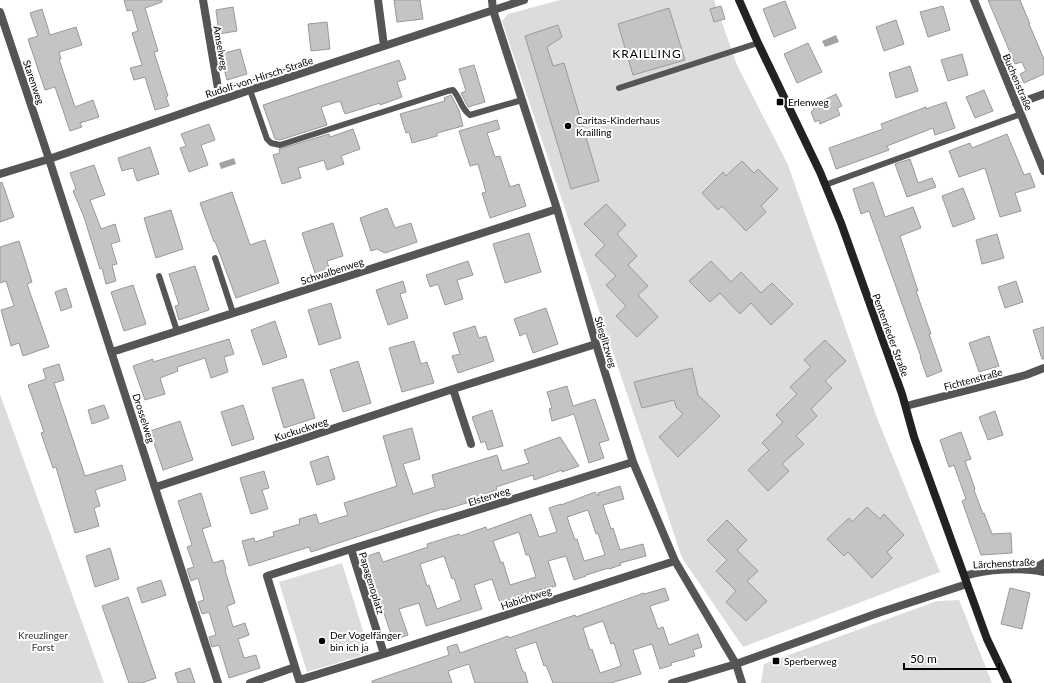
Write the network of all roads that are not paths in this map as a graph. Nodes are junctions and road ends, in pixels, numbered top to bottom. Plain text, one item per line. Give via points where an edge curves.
1 (203, 0) edge
2 (378, 0) edge
3 (492, 0) edge
4 (524, 0) edge
5 (739, 0) edge
6 (974, 0) edge
7 (493, 10) junction
8 (0, 12) edge
9 (758, 43) junction
10 (384, 46) junction
11 (619, 88) dead end
12 (250, 90) junction
13 (1044, 94) edge
14 (220, 100) junction
15 (522, 100) junction
16 (1016, 104) junction
17 (1020, 114) junction
18 (49, 159) junction
19 (1044, 171) edge
20 (0, 174) edge
21 (825, 185) junction
22 (557, 209) junction
23 (215, 258) dead end
24 (159, 276) dead end
25 (233, 313) junction
26 (177, 331) junction
27 (596, 344) junction
28 (112, 352) junction
29 (1044, 368) edge
30 (453, 389) junction
31 (906, 406) junction
32 (471, 444) dead end
33 (633, 462) junction
34 (156, 487) junction
35 (351, 549) junction
36 (675, 561) junction
37 (1044, 563) edge
38 (1033, 569) junction
39 (1044, 572) edge
40 (965, 576) junction
41 (967, 584) junction
42 (384, 654) junction
43 (736, 664) junction
44 (295, 667) junction
45 (218, 683) edge
46 (250, 683) edge
47 (672, 683) edge
48 (742, 683) edge
49 (1008, 683) edge

1 - 14 street, Amselweg
2 - 10 street
3 - 7 street, Stieglitzweg
4 - 7 street, Rudolf-von-Hirsch-Straße
5 - 9 street, Pentenrieder Straße
6 - 16 street, Buchenstraße
7 - 10 street, Rudolf-von-Hirsch-Straße
7 - 15 street, Stieglitzweg
8 - 18 street, Starenweg
9 - 11 lane
9 - 21 street, Pentenrieder Straße
10 - 12 street, Rudolf-von-Hirsch-Straße
12 - 14 street, Rudolf-von-Hirsch-Straße
12 - 15 lane via 267,139 280,145 453,90 465,112 470,115
13 - 16 street
14 - 18 street, Rudolf-von-Hirsch-Straße
15 - 22 street, Stieglitzweg
16 - 17 street, Buchenstraße
17 - 19 street, Buchenstraße
17 - 21 lane
18 - 20 street, Rudolf-von-Hirsch-Straße
18 - 28 street, Drosselweg
21 - 31 street, Pentenrieder Straße
22 - 25 street, Schwalbenweg
22 - 27 street, Stieglitzweg
23 - 25 lane
24 - 26 lane
25 - 26 street, Schwalbenweg
26 - 28 street, Schwalbenweg
27 - 30 street, Kuckuckweg
27 - 33 street, Stieglitzweg
28 - 34 street, Drosselweg
29 - 31 street, Fichtenstraße
30 - 32 street
30 - 34 street, Kuckuckweg
31 - 40 street, Pentenrieder Straße via 914,437
33 - 35 street, Elsterweg
33 - 36 street, Stieglitzweg
34 - 45 street, Drosselweg
35 - 42 street, Papagenoplatz
35 - 44 street, Papagenoplatz via 267,576
36 - 42 street, Habichtweg
36 - 43 street, Stieglitzweg
37 - 38 street
38 - 39 street, Lärchenstraße
38 - 40 street, Lärchenstraße via 974,573
40 - 41 street, Pentenrieder Straße
41 - 43 street
41 - 49 street, Pentenrieder Straße via 987,639
42 - 44 street, Papagenoplatz via 299,680
43 - 47 street
43 - 48 street, Stieglitzweg
44 - 46 street

